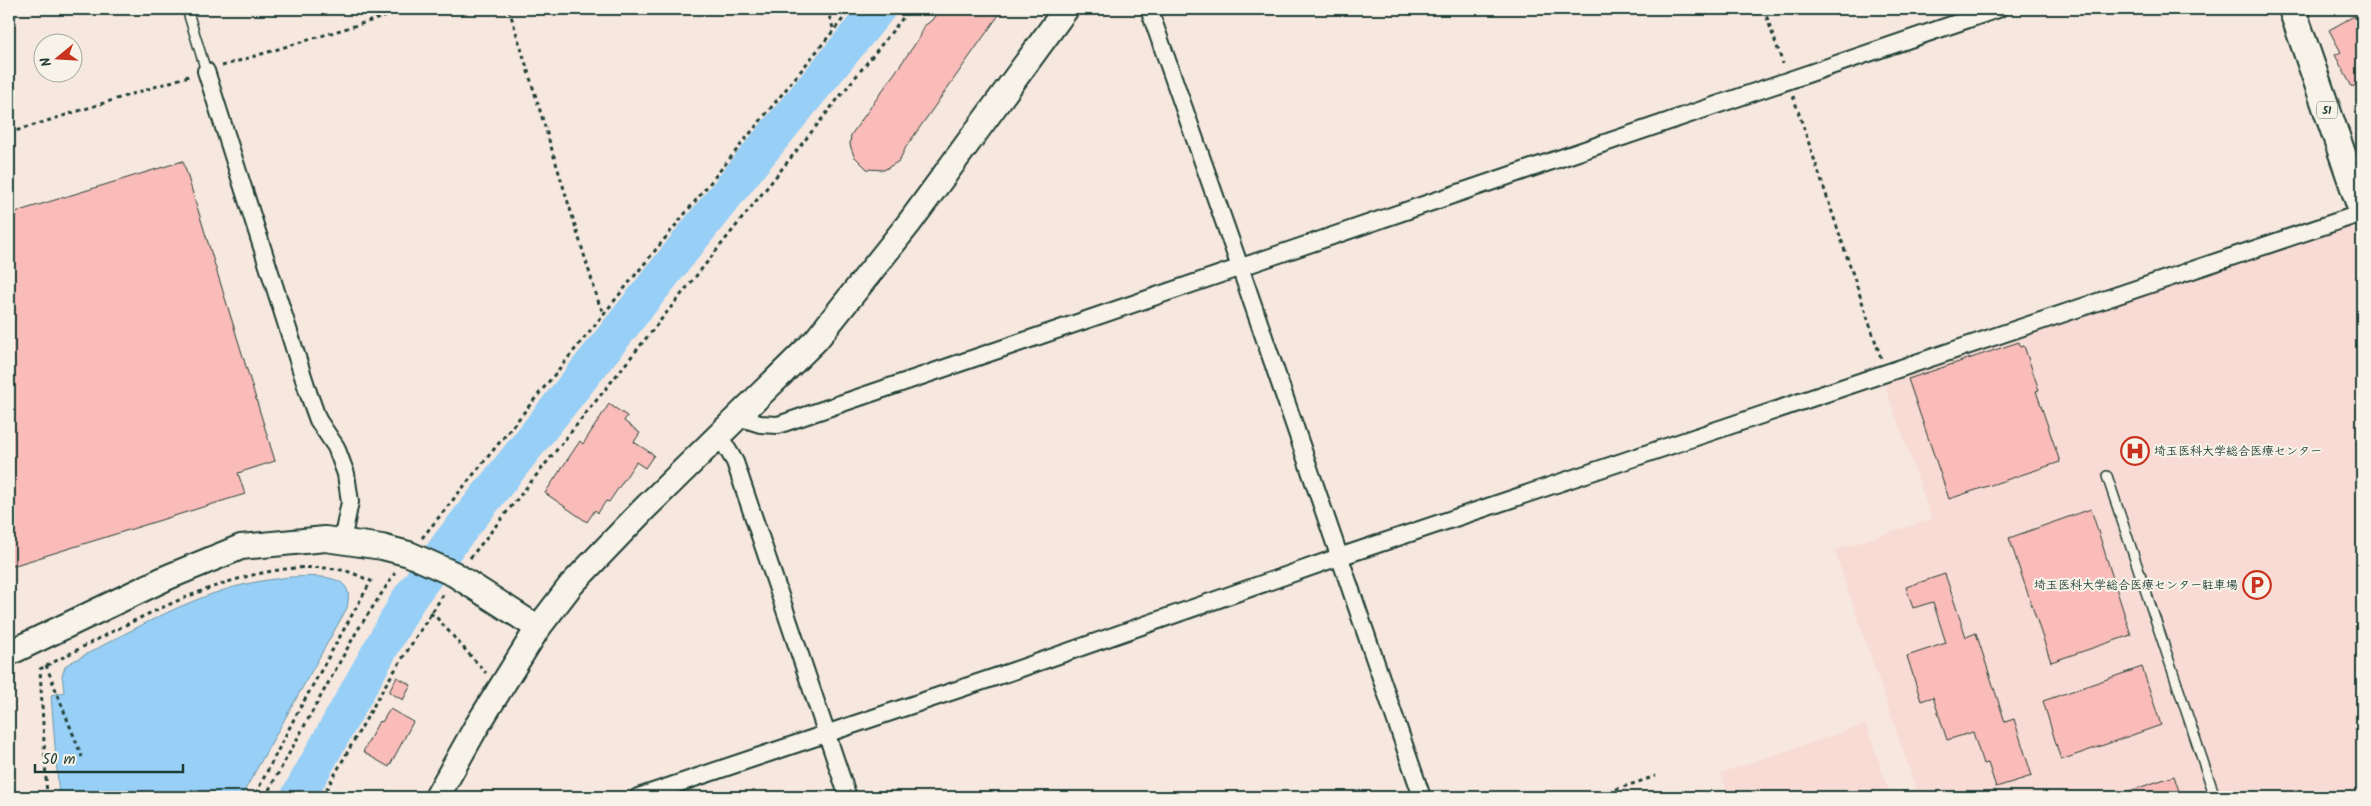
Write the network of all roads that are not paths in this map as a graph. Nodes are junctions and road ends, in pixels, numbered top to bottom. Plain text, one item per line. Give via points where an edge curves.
1 (187, 9) edge
2 (1066, 9) edge
3 (1149, 9) edge
4 (1998, 9) edge
5 (2292, 9) edge
6 (206, 71) joint
7 (2362, 212) edge
8 (1240, 267) junction
9 (738, 417) junction
10 (719, 436) junction
11 (2107, 476) dead end
12 (342, 541) junction
13 (1339, 557) junction
14 (538, 628) junction
15 (9, 653) edge
16 (826, 734) junction
17 (437, 797) edge
18 (638, 797) edge
19 (848, 797) edge
20 (1422, 797) edge
21 (2215, 797) edge

1 - 6 lane
2 - 9 street via 910,222 816,340
3 - 8 street
4 - 8 street
5 - 7 main road, 51
6 - 12 street via 309,395 346,474 350,502
7 - 13 street
8 - 9 street via 778,425 760,424
8 - 13 street
9 - 10 street
10 - 14 street via 571,585
10 - 16 street via 735,462
11 - 21 lane
12 - 14 street via 412,555 455,575
12 - 15 street via 300,540 241,547 168,577
13 - 16 street
13 - 20 street
14 - 17 street
16 - 18 street
16 - 19 street

